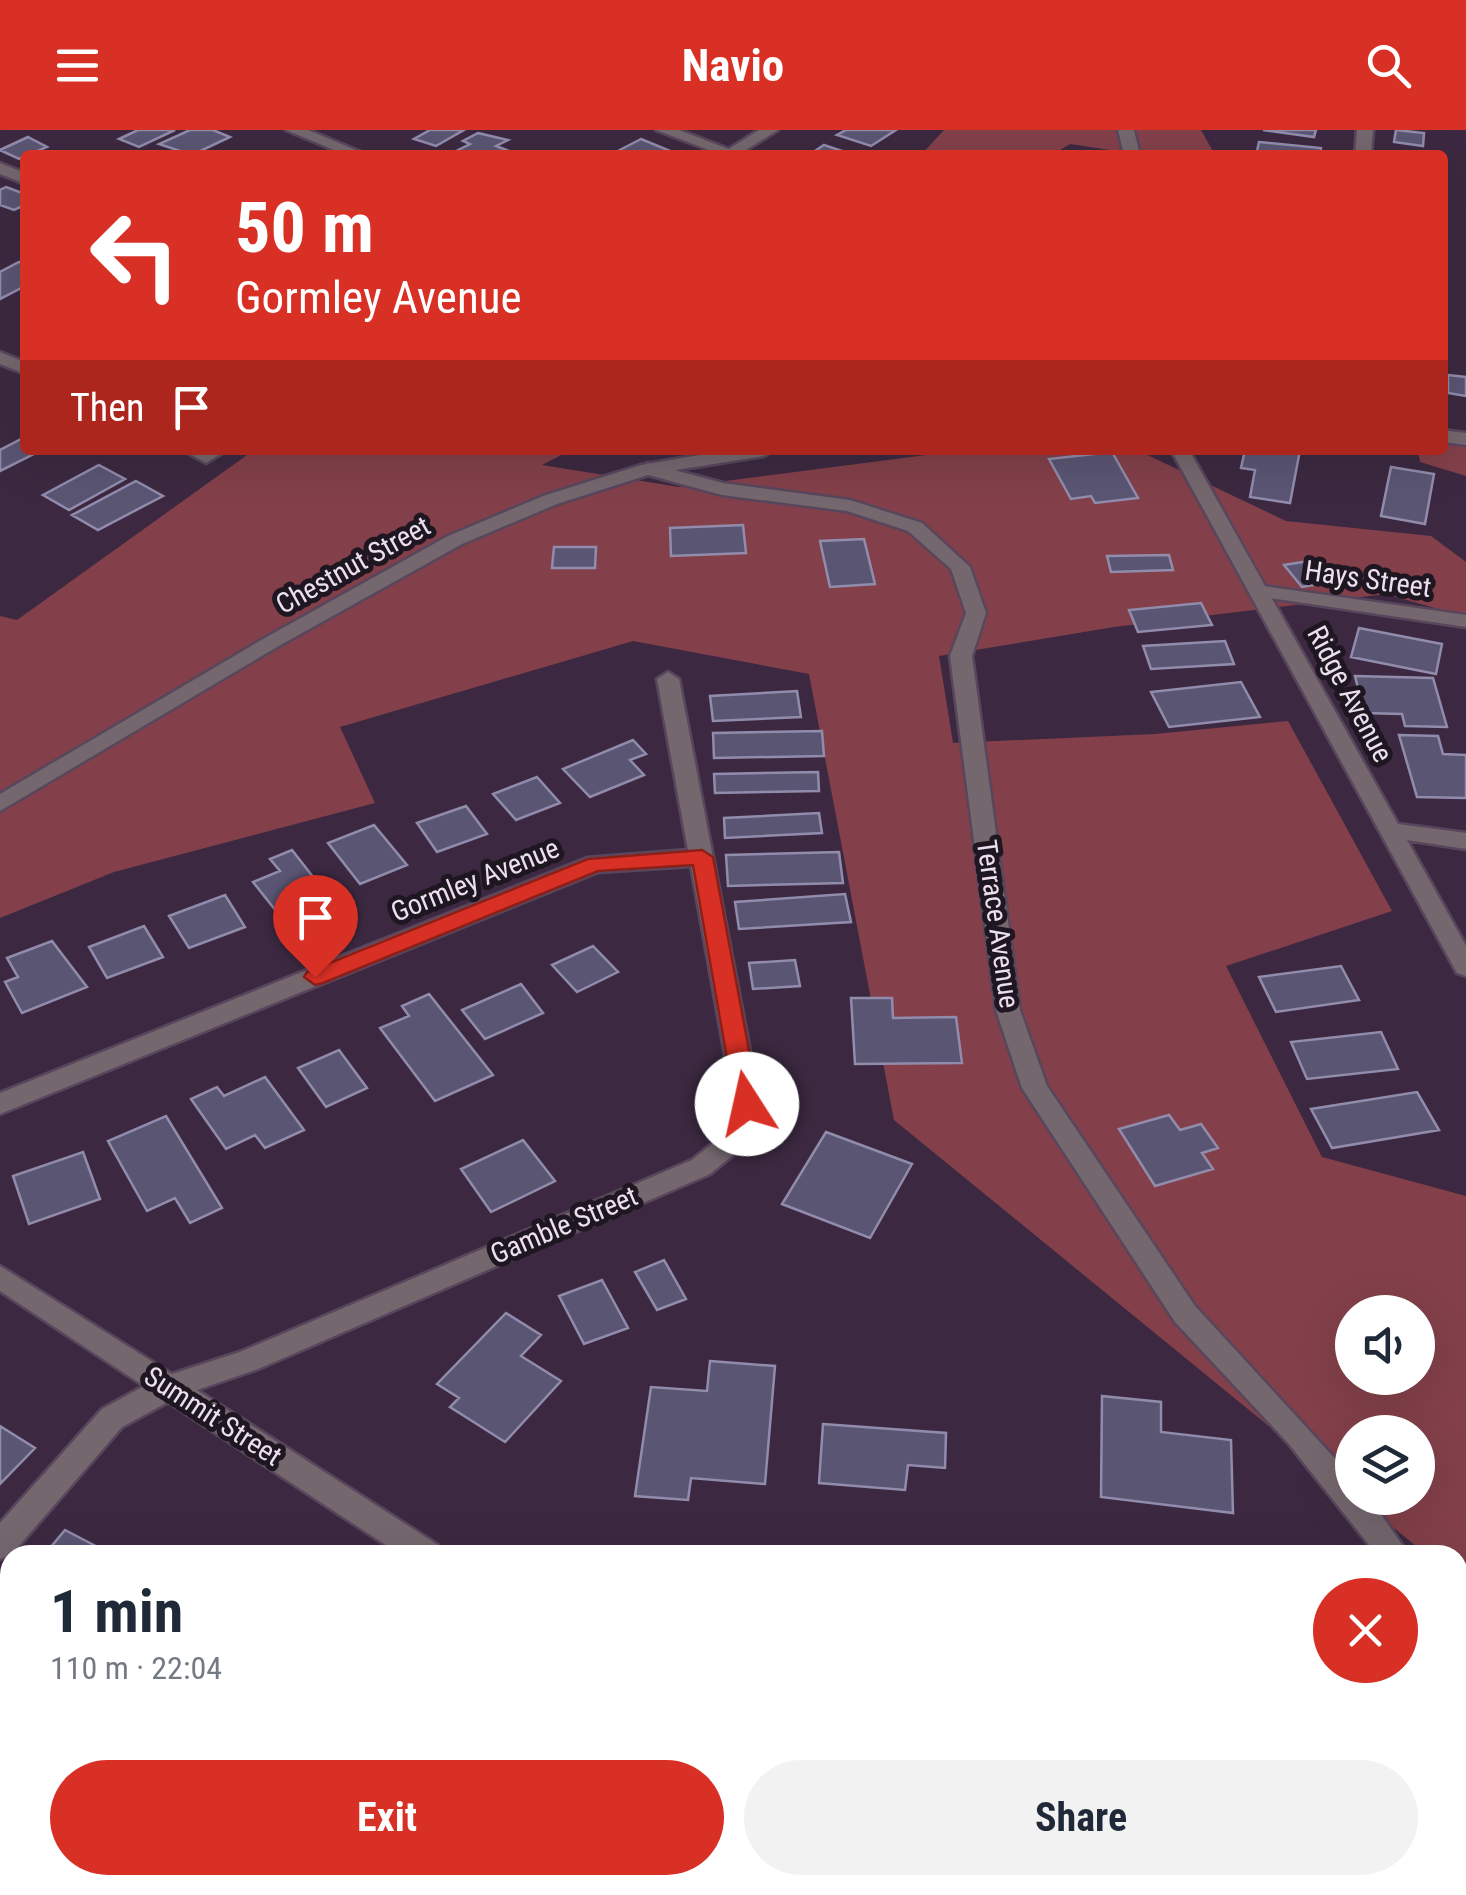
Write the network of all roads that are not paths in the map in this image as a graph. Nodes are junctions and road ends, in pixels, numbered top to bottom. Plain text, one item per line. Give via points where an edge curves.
1 (664, 130) edge
2 (770, 130) edge
3 (300, 131) edge
4 (348, 150) edge
5 (718, 150) edge
6 (736, 150) edge
7 (733, 455) edge
8 (1183, 455) edge
9 (648, 469) junction
10 (1263, 592) junction
11 (1466, 621) edge
12 (668, 679) dead end
13 (0, 804) edge
14 (1388, 830) junction
15 (1466, 841) edge
16 (702, 857) junction
17 (1466, 968) edge
18 (0, 1104) edge
19 (0, 1277) edge
20 (168, 1388) junction
21 (0, 1545) edge
22 (411, 1545) edge
23 (1387, 1545) edge

1 - 5 street
2 - 6 street
3 - 4 street
7 - 9 street, Chestnut Street
8 - 10 street, Ridge Avenue
9 - 13 street, Chestnut Street via 455,540
9 - 23 street, Terrace Avenue via 722,490 850,506 915,526 960,566 976,613 961,656 1008,1010 1035,1088 1185,1314 1298,1434
10 - 11 street, Hays Street
10 - 14 street, Ridge Avenue
12 - 16 street, Gamble Street
14 - 15 street
14 - 17 street, Ridge Avenue
16 - 18 street, Gormley Avenue via 595,864
16 - 20 street, Gamble Street via 747,1104 735,1139 701,1167 248,1361
19 - 20 street, Summit Street
20 - 21 street, Gamble Street via 112,1418
20 - 22 street, Summit Street

